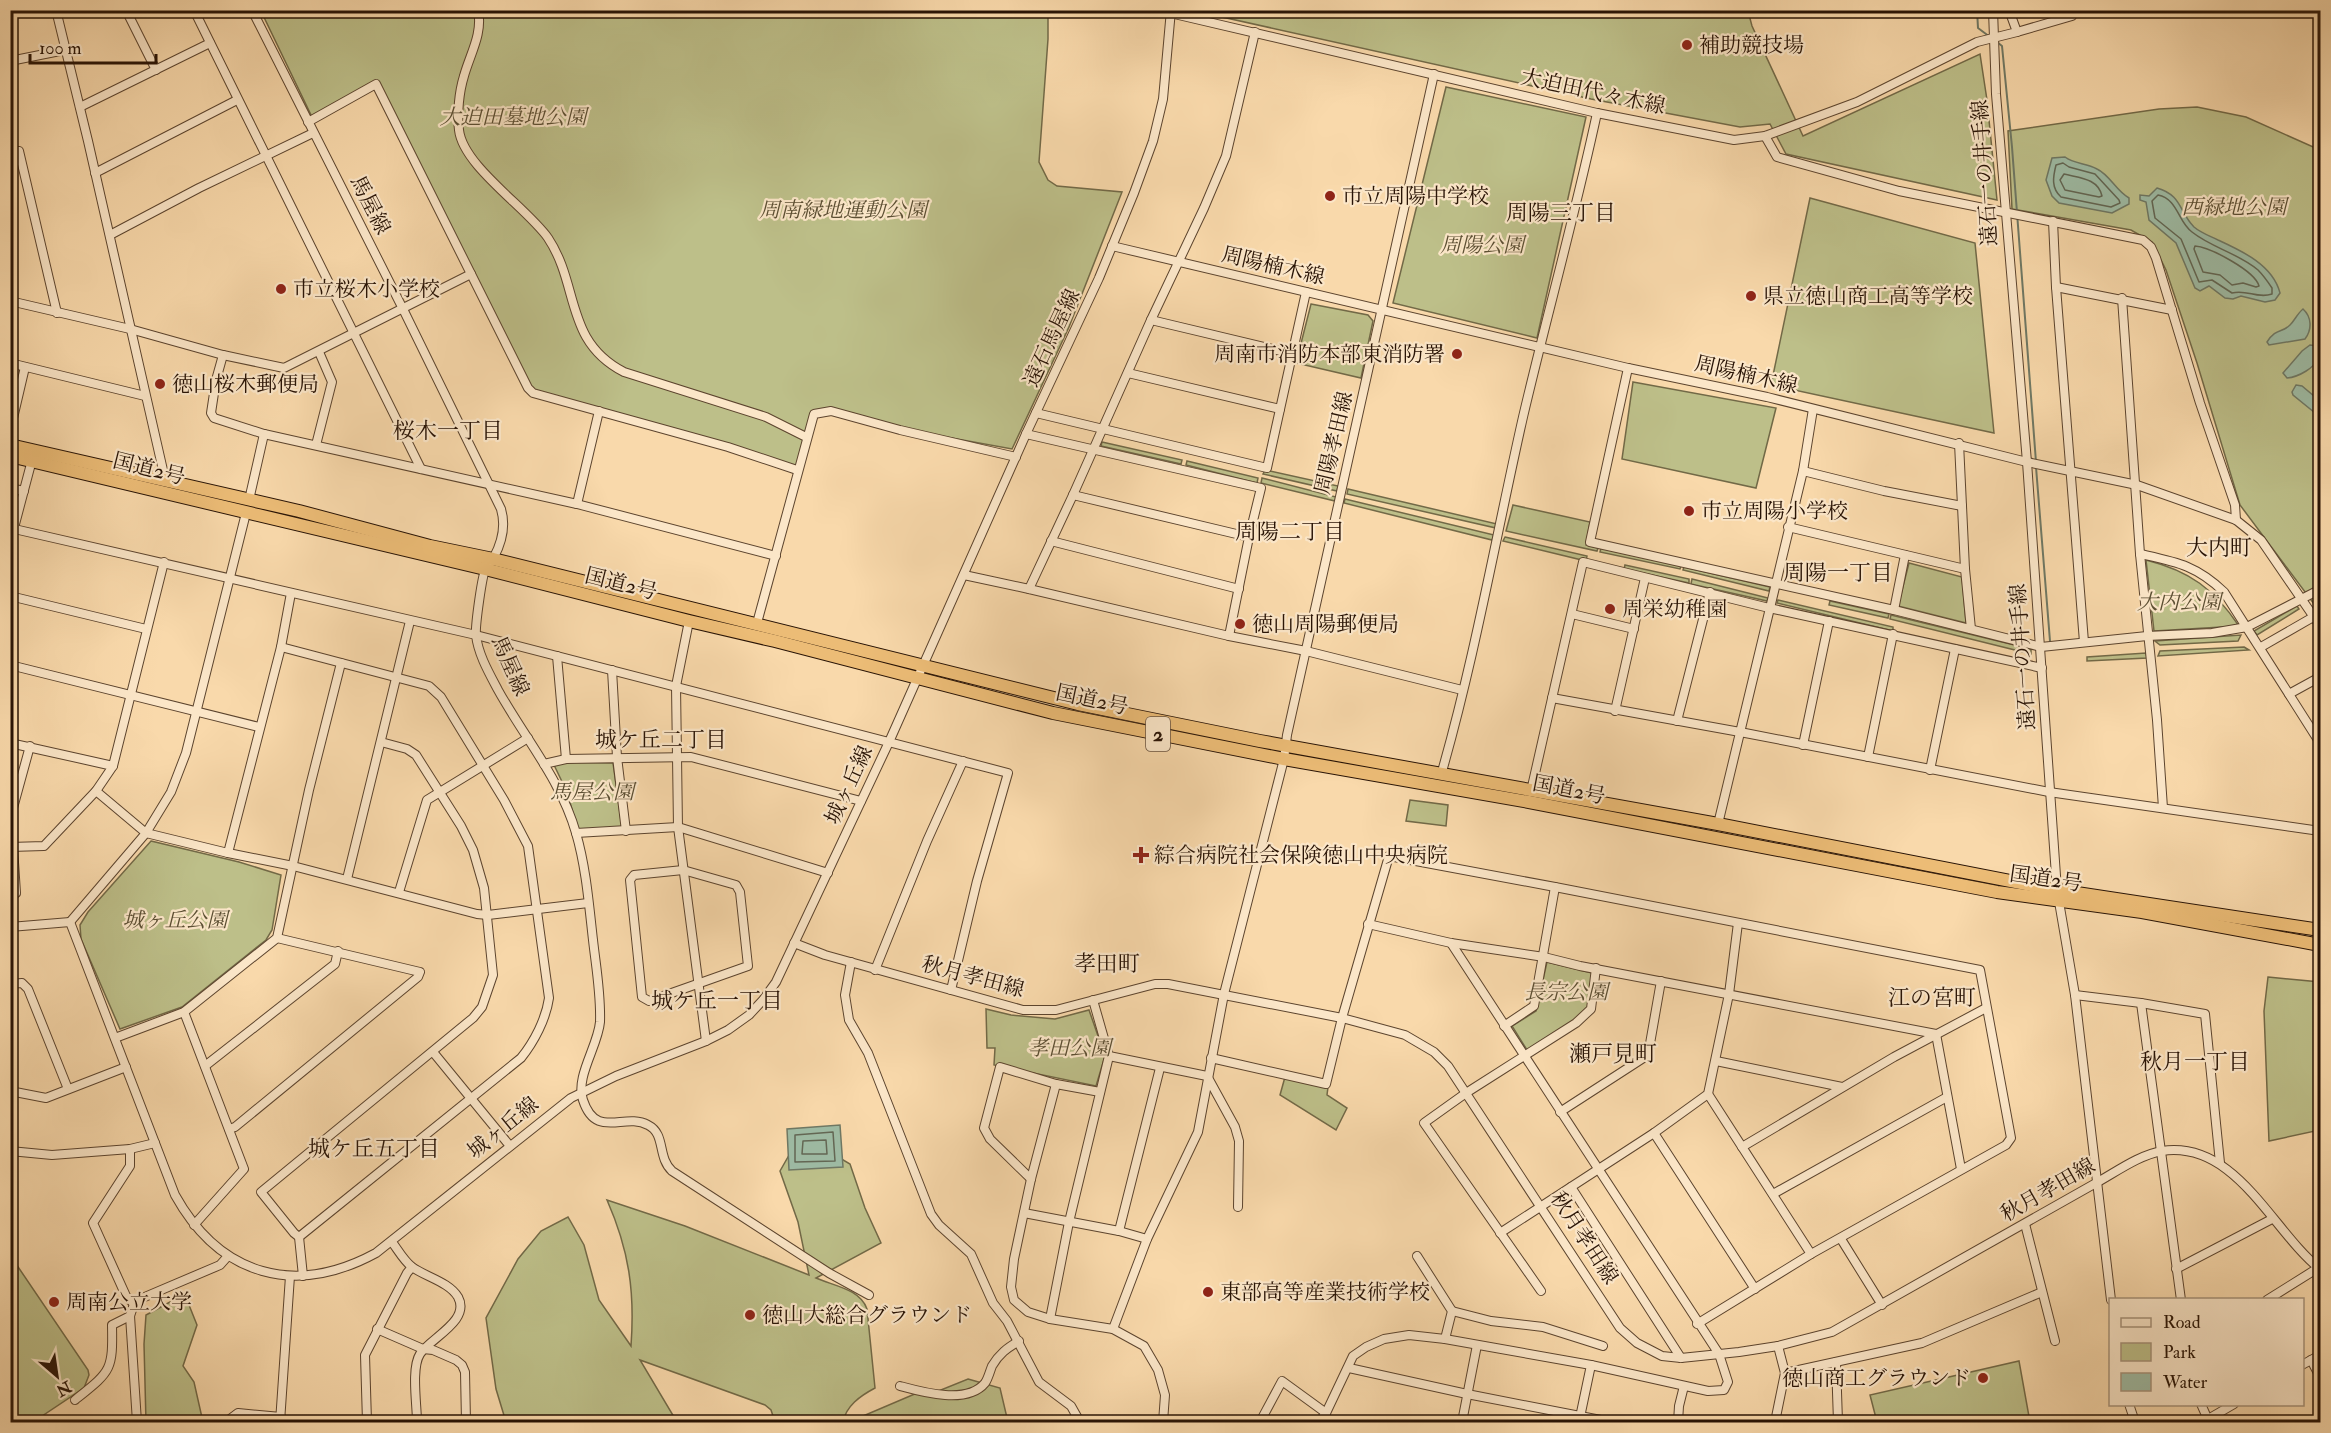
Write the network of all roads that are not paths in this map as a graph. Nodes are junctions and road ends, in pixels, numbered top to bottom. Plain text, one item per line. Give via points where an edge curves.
1 (56, 10) edge
2 (126, 10) edge
3 (194, 10) edge
4 (252, 10) edge
5 (478, 10) edge
6 (1993, 10) edge
7 (2009, 10) edge
8 (1171, 12) edge
9 (2072, 16) dead end
10 (1256, 32) junction
11 (2017, 32) junction
12 (1995, 38) junction
13 (210, 43) junction
14 (65, 50) junction
15 (10, 61) edge
16 (156, 70) junction
17 (1434, 74) junction
18 (237, 100) junction
19 (80, 107) junction
20 (1598, 113) junction
21 (308, 122) junction
22 (313, 133) junction
23 (1765, 136) junction
24 (10, 153) edge
25 (266, 156) junction
26 (95, 173) junction
27 (2005, 212) junction
28 (2053, 221) junction
29 (110, 236) junction
30 (1112, 246) junction
31 (1177, 262) junction
32 (471, 274) junction
33 (2056, 287) junction
34 (1306, 292) junction
35 (2122, 298) junction
36 (10, 302) edge
37 (403, 309) junction
38 (1383, 310) junction
39 (2172, 310) junction
40 (57, 313) junction
41 (1151, 320) junction
42 (130, 329) junction
43 (356, 333) junction
44 (1540, 346) junction
45 (319, 352) junction
46 (1293, 354) junction
47 (223, 355) junction
48 (10, 363) edge
49 (25, 367) junction
50 (1628, 368) junction
51 (1128, 373) junction
52 (145, 396) junction
53 (1280, 409) junction
54 (1813, 409) junction
55 (599, 411) junction
56 (1036, 413) junction
57 (1103, 428) junction
58 (10, 430) edge
59 (264, 434) junction
60 (1026, 434) junction
61 (806, 437) junction
62 (1959, 443) junction
63 (10, 445) edge
64 (316, 445) junction
65 (1093, 448) junction
66 (10, 456) edge
67 (1016, 457) junction
68 (32, 460) junction
69 (2028, 462) junction
70 (421, 469) junction
71 (797, 470) junction
72 (1803, 471) junction
73 (2071, 472) junction
74 (165, 479) junction
75 (488, 484) junction
76 (2137, 485) junction
77 (10, 488) edge
78 (24, 491) junction
79 (1073, 495) junction
80 (249, 500) junction
81 (577, 504) junction
82 (1962, 506) junction
83 (246, 513) junction
84 (2236, 520) junction
85 (1788, 527) junction
86 (12, 528) edge
87 (1249, 537) junction
88 (1051, 541) junction
89 (10, 543) edge
90 (2140, 554) junction
91 (1905, 555) junction
92 (776, 556) junction
93 (164, 562) junction
94 (489, 564) junction
95 (1965, 569) junction
96 (964, 575) junction
97 (1645, 578) junction
98 (230, 579) junction
99 (1774, 584) junction
100 (1029, 589) junction
101 (1239, 589) junction
102 (1710, 592) junction
103 (291, 593) junction
104 (10, 596) edge
105 (2320, 596) edge
106 (2303, 598) junction
107 (1770, 608) junction
108 (1894, 610) junction
109 (1572, 614) junction
110 (2314, 616) junction
111 (410, 621) junction
112 (689, 621) junction
113 (1829, 621) junction
114 (757, 623) junction
115 (2320, 626) edge
116 (2247, 627) junction
117 (146, 629) junction
118 (1634, 629) junction
119 (1971, 629) junction
120 (1893, 634) junction
121 (476, 635) junction
122 (1229, 636) junction
123 (2147, 636) junction
124 (2084, 642) junction
125 (281, 647) junction
126 (2041, 647) junction
127 (2261, 647) junction
128 (1955, 649) junction
129 (1306, 651) junction
130 (557, 656) junction
131 (341, 663) junction
132 (10, 665) edge
133 (2042, 669) junction
134 (612, 670) junction
135 (919, 672) junction
136 (2320, 677) edge
137 (397, 679) junction
138 (676, 686) junction
139 (1462, 690) junction
140 (131, 694) junction
141 (2289, 694) junction
142 (1552, 698) junction
143 (1615, 711) junction
144 (196, 712) junction
145 (1677, 721) junction
146 (259, 727) junction
147 (1740, 732) junction
148 (528, 738) junction
149 (381, 742) junction
150 (889, 742) junction
151 (10, 743) edge
152 (2320, 743) edge
153 (1803, 745) junction
154 (30, 746) junction
155 (1285, 752) junction
156 (678, 756) junction
157 (617, 757) junction
158 (1868, 757) junction
159 (566, 759) junction
160 (963, 761) junction
161 (544, 764) junction
162 (113, 766) junction
163 (483, 766) junction
164 (1930, 770) junction
165 (1441, 775) junction
166 (1531, 790) junction
167 (96, 791) junction
168 (439, 792) junction
169 (2049, 792) junction
170 (861, 801) junction
171 (2163, 808) junction
172 (10, 819) edge
173 (1718, 824) junction
174 (678, 827) junction
175 (626, 831) junction
176 (2320, 831) edge
177 (146, 833) junction
178 (576, 833) junction
179 (12, 847) edge
180 (228, 853) junction
181 (293, 866) junction
182 (683, 870) junction
183 (828, 873) junction
184 (347, 879) junction
185 (1555, 887) junction
186 (399, 892) junction
187 (10, 894) edge
188 (2059, 896) junction
189 (588, 903) junction
190 (536, 909) junction
191 (488, 915) junction
192 (70, 922) junction
193 (1738, 923) junction
194 (1368, 924) junction
195 (10, 927) edge
196 (2320, 930) edge
197 (277, 938) junction
198 (794, 943) junction
199 (1450, 943) junction
200 (2320, 945) edge
201 (338, 951) junction
202 (1544, 957) junction
203 (851, 962) junction
204 (1596, 968) junction
205 (875, 970) junction
206 (1661, 981) junction
207 (10, 984) edge
208 (697, 984) junction
209 (951, 990) junction
210 (1224, 994) junction
211 (1729, 994) junction
212 (2074, 994) junction
213 (1093, 1000) junction
214 (2141, 1003) junction
215 (1986, 1008) junction
216 (184, 1012) junction
217 (1342, 1018) junction
218 (1504, 1026) junction
219 (1936, 1034) junction
220 (115, 1038) junction
221 (706, 1041) junction
222 (433, 1052) junction
223 (1109, 1056) junction
224 (1525, 1056) junction
225 (1211, 1058) junction
226 (1716, 1060) junction
227 (205, 1066) junction
228 (126, 1068) junction
229 (1160, 1068) junction
230 (1207, 1076) junction
231 (1056, 1084) junction
232 (1842, 1087) junction
233 (68, 1089) junction
234 (10, 1091) edge
235 (582, 1091) junction
236 (1100, 1092) junction
237 (1466, 1093) junction
238 (1708, 1094) junction
239 (1947, 1097) junction
240 (471, 1099) junction
241 (1560, 1112) junction
242 (229, 1129) junction
243 (1654, 1133) junction
244 (155, 1143) junction
245 (510, 1146) junction
246 (1742, 1147) junction
247 (130, 1149) junction
248 (10, 1150) edge
249 (2161, 1151) junction
250 (2220, 1163) junction
251 (1597, 1169) junction
252 (1961, 1169) junction
253 (1031, 1179) junction
254 (2096, 1183) junction
255 (1571, 1187) junction
256 (1773, 1194) junction
257 (1541, 1205) junction
258 (1238, 1207) dead end
259 (1024, 1214) junction
260 (2272, 1219) junction
261 (1070, 1222) junction
262 (2025, 1224) junction
263 (194, 1225) junction
264 (1119, 1231) junction
265 (1500, 1233) junction
266 (299, 1237) junction
267 (1147, 1239) junction
268 (1841, 1239) junction
269 (392, 1242) junction
270 (1811, 1254) junction
271 (228, 1256) junction
272 (1417, 1256) dead end
273 (412, 1267) junction
274 (2176, 1269) junction
275 (2319, 1269) edge
276 (290, 1276) junction
277 (303, 1276) junction
278 (1755, 1289) junction
279 (1541, 1292) dead end
280 (2042, 1292) junction
281 (869, 1295) dead end
282 (2111, 1298) edge
283 (2181, 1298) edge
284 (2269, 1298) edge
285 (134, 1304) junction
286 (1882, 1305) junction
287 (1452, 1311) junction
288 (130, 1316) junction
289 (1050, 1319) junction
290 (1697, 1324) junction
291 (377, 1329) junction
292 (1113, 1329) junction
293 (1445, 1339) junction
294 (1019, 1341) junction
295 (2055, 1341) dead end
296 (1477, 1345) junction
297 (1603, 1346) dead end
298 (1778, 1346) junction
299 (423, 1349) junction
300 (1719, 1354) junction
301 (2320, 1355) edge
302 (1681, 1358) junction
303 (1836, 1362) junction
304 (2307, 1362) edge
305 (1591, 1365) junction
306 (1349, 1368) junction
307 (1785, 1373) junction
308 (2320, 1377) edge
309 (900, 1386) dead end
310 (1684, 1386) junction
311 (1467, 1394) junction
312 (75, 1400) dead end
313 (2130, 1406) edge
314 (2202, 1406) edge
315 (2231, 1406) edge
316 (1326, 1413) junction
317 (1580, 1419) edge
318 (280, 1420) edge
319 (137, 1422) edge
320 (226, 1422) edge
321 (367, 1422) edge
322 (417, 1422) edge
323 (466, 1422) edge
324 (1080, 1422) edge
325 (1163, 1422) edge
326 (1260, 1422) edge
327 (1319, 1422) edge
328 (1462, 1422) edge
329 (1611, 1422) edge
330 (1678, 1422) edge
331 (1775, 1422) edge
332 (1838, 1422) edge
333 (2135, 1422) edge
334 (2207, 1422) edge

1 - 14 street
2 - 16 street
3 - 13 street
4 - 21 street, 馬屋線
5 - 61 street via 478,36 461,89 461,140 471,158 549,240 594,351 624,372 766,417
6 - 12 street, 遠石一の井手線
7 - 11 street
8 - 10 street, 大迫田代々木線
8 - 30 street, 遠石馬屋線 via 1163,99 1153,141
9 - 11 street, 大迫田代々木線
10 - 17 street, 大迫田代々木線
10 - 31 street via 1226,156
11 - 12 street, 大迫田代々木線
12 - 23 street, 大迫田代々木線 via 1977,42 1857,102
12 - 27 street, 遠石一の井手線
13 - 16 street
13 - 18 street
14 - 15 street
14 - 19 street
16 - 19 street
17 - 20 street, 大迫田代々木線
17 - 38 street, 周陽孝田線
18 - 25 street
18 - 26 street
19 - 26 street
20 - 23 street, 大迫田代々木線 via 1734,140
20 - 44 street
21 - 22 street, 馬屋線
21 - 32 street via 376,84
22 - 25 street
22 - 37 street, 馬屋線
23 - 27 street via 1778,157 1899,191
24 - 40 street via 19,151
25 - 29 street
25 - 43 street
26 - 29 street
27 - 28 street
27 - 69 street, 遠石一の井手線
28 - 33 street
28 - 39 street via 2143,240 2151,247
29 - 42 street
30 - 31 street, 周陽楠木線
30 - 56 street, 遠石馬屋線
31 - 34 street, 周陽楠木線
31 - 41 street
32 - 37 street
32 - 55 street via 528,388 533,393
33 - 35 street
33 - 73 street
34 - 38 street, 周陽楠木線
34 - 46 street
35 - 39 street
35 - 76 street
36 - 40 street
37 - 43 street
37 - 75 street, 馬屋線
38 - 44 street, 周陽楠木線
38 - 129 street, 周陽孝田線
39 - 84 street via 2235,505
40 - 42 street
41 - 46 street
41 - 51 street
42 - 47 street
42 - 52 street
43 - 45 street
43 - 70 street
44 - 50 street, 周陽楠木線
44 - 139 street
45 - 47 street via 284,368
45 - 64 street via 332,382
46 - 53 street
47 - 59 street via 211,413 214,418
48 - 49 street
49 - 52 street
49 - 58 street
50 - 54 street, 周陽楠木線
50 - 99 street via 1590,542
51 - 53 street
51 - 57 street
52 - 74 street
53 - 57 street via 1267,468
54 - 62 street, 周陽楠木線
54 - 72 street
55 - 71 street
55 - 81 street
56 - 57 street
56 - 60 street, 遠石馬屋線
57 - 65 street
59 - 64 street
59 - 80 street
60 - 65 street
60 - 67 street, 遠石馬屋線
61 - 67 street via 814,414 831,411
61 - 71 street
62 - 69 street, 周陽楠木線
62 - 82 street
63 - 74 highway, 国道2号 / 2
64 - 70 street
65 - 79 street
65 - 87 street via 1261,488
66 - 68 highway, 国道2号 / 2
67 - 96 street, 遠石馬屋線
68 - 78 street
68 - 83 highway, 国道2号 / 2
69 - 73 street, 周陽楠木線
69 - 126 street, 遠石一の井手線
70 - 75 street
71 - 92 street
72 - 82 street
72 - 85 street
73 - 76 street, 周陽楠木線
73 - 124 street
74 - 80 highway, 国道2号 / 2
75 - 81 street
75 - 94 street, 馬屋線 via 503,518 501,540
76 - 84 street, 周陽楠木線
76 - 90 street
77 - 78 street
78 - 86 street
79 - 87 street
79 - 88 street
80 - 94 highway, 国道2号 / 2
81 - 92 street
82 - 95 street
83 - 94 highway, 国道2号 / 2
83 - 98 street
84 - 106 street, 周陽楠木線 via 2261,540
85 - 91 street
85 - 99 street
86 - 89 street
86 - 93 street
87 - 101 street
88 - 100 street
88 - 101 street
90 - 116 street via 2184,564 2209,578 2224,592
90 - 123 street
91 - 95 street
91 - 108 street
92 - 114 street
93 - 98 street
93 - 117 street
94 - 112 highway, 国道2号 / 2
94 - 114 highway, 国道2号 / 2
94 - 121 street, 馬屋線
95 - 119 street
96 - 100 street
96 - 135 street, 遠石馬屋線
97 - 102 street
97 - 109 street via 1583,562
97 - 118 street
98 - 103 street
98 - 144 street
99 - 107 street
99 - 108 street
100 - 122 street
101 - 122 street
102 - 107 street
102 - 145 street
103 - 111 street
103 - 125 street
104 - 117 street
105 - 106 street via 2317,591
106 - 110 street, 周陽楠木線
106 - 116 street
107 - 113 street
107 - 147 street
108 - 119 street
109 - 118 street
109 - 142 street
110 - 115 street, 周陽楠木線
110 - 127 street
111 - 121 street
111 - 137 street
112 - 135 highway, 国道2号 / 2
112 - 138 street
113 - 120 street
113 - 153 street
114 - 135 highway, 国道2号 / 2
116 - 123 street
116 - 127 street
117 - 140 street
118 - 143 street
119 - 126 street
120 - 128 street
120 - 158 street
121 - 130 street
121 - 148 street, 馬屋線 via 485,667
122 - 129 street
123 - 124 street
123 - 171 street
124 - 126 street
125 - 131 street
125 - 146 street
126 - 133 street, 遠石一の井手線
127 - 141 street
128 - 133 street
128 - 164 street
129 - 139 street
129 - 155 street, 周陽孝田線
130 - 134 street
130 - 159 street
131 - 137 street
131 - 181 street
132 - 140 street
133 - 169 street, 遠石一の井手線
134 - 138 street
134 - 157 street
135 - 150 street, 城ヶ丘線
135 - 155 highway, 国道2号 / 2
136 - 141 street
137 - 149 street
137 - 163 street via 429,687 441,697
138 - 150 street
138 - 156 street
139 - 165 street
140 - 144 street
140 - 162 street
141 - 152 street
142 - 143 street
142 - 166 street
143 - 145 street
144 - 146 street
144 - 177 street via 171,792
145 - 147 street
146 - 180 street
147 - 153 street
147 - 173 street
148 - 161 street, 馬屋線
148 - 163 street
149 - 168 street via 416,755
149 - 184 street
150 - 160 street
150 - 170 street, 城ヶ丘線
151 - 154 street
153 - 158 street
154 - 162 street
154 - 172 street
155 - 165 highway, 国道2号 / 2
155 - 188 highway, 国道2号 / 2 via 1997,892
155 - 210 street, 周陽孝田線
156 - 157 street
156 - 170 street
156 - 174 street
157 - 159 street
157 - 175 street
158 - 164 street
159 - 161 street
160 - 205 street
160 - 209 street via 1008,773
161 - 178 street, 馬屋線 via 563,796
162 - 167 street
163 - 168 street
163 - 190 street via 528,846
164 - 169 street
165 - 166 highway, 国道2号 / 2
166 - 173 highway, 国道2号 / 2
167 - 177 street
167 - 179 street via 44,846
168 - 186 street via 427,800 422,810
168 - 191 street via 473,850
169 - 171 street
169 - 188 street, 遠石一の井手線
170 - 183 street, 城ヶ丘線
171 - 176 street
173 - 188 highway, 国道2号 / 2
174 - 175 street
174 - 182 street
174 - 183 street
175 - 178 street
177 - 180 street
177 - 192 street
178 - 189 street, 馬屋線
179 - 187 street via 16,893
180 - 181 street
181 - 184 street
181 - 197 street
182 - 208 street
182 - 208 street via 736,885 740,892 748,966
182 - 208 street via 634,875 630,880 642,998 649,1001
183 - 198 street, 城ヶ丘線
184 - 186 street
185 - 193 street
185 - 194 street via 1389,856
185 - 202 street
186 - 191 street
188 - 196 highway, 国道2号 / 2
188 - 200 highway, 国道2号 / 2
188 - 212 street, 遠石一の井手線
189 - 190 street
189 - 235 street, 馬屋線 via 600,1024 583,1075
190 - 191 street
190 - 240 street via 549,998 547,1009 521,1058
191 - 222 street via 494,975 490,988 478,1013
192 - 195 street
192 - 220 street, 城ヶ丘線
193 - 211 street
193 - 215 street via 1980,970
194 - 199 street
194 - 217 street
197 - 201 street
197 - 216 street
198 - 203 street, 秋月孝田線
198 - 221 street, 城ヶ丘線 via 764,1000 728,1030
199 - 202 street
199 - 218 street
201 - 227 street via 335,964
201 - 242 street via 420,972
202 - 204 street
202 - 218 street via 1534,1006
203 - 205 street, 秋月孝田線
203 - 294 street via 845,995 849,1020 868,1053 931,1214 971,1254 993,1303
204 - 206 street
204 - 224 street via 1591,1009
205 - 209 street, 秋月孝田線
206 - 211 street
206 - 241 street via 1648,1055
207 - 233 street via 22,983 28,990
208 - 221 street
209 - 213 street, 秋月孝田線 via 1023,1010 1056,1010
210 - 213 street, 秋月孝田線 via 1155,984
210 - 217 street, 秋月孝田線
210 - 225 street, 周陽孝田線
211 - 219 street
211 - 226 street
212 - 214 street
212 - 254 street, 遠石一の井手線
213 - 223 street
214 - 249 street
214 - 250 street via 2205,1014
215 - 219 street
215 - 252 street via 2011,1138 2006,1145
216 - 220 street
216 - 227 street
217 - 225 street via 1326,1084
217 - 237 street, 秋月孝田線 via 1420,1042 1448,1066
218 - 224 street
219 - 232 street
219 - 239 street
220 - 228 street, 城ヶ丘線
221 - 235 street, 城ヶ丘線
222 - 240 street
222 - 266 street via 261,1192
223 - 229 street
223 - 236 street
224 - 237 street
224 - 241 street
225 - 230 street, 周陽孝田線
226 - 232 street
226 - 238 street
227 - 242 street
228 - 233 street
228 - 244 street, 城ヶ丘線
229 - 230 street
229 - 264 street
230 - 258 street via 1239,1141
230 - 267 street, 周陽孝田線 via 1198,1132
231 - 236 street
231 - 253 street
231 - 253 street via 1000,1067 984,1128 990,1139
232 - 246 street
233 - 234 street via 46,1098
235 - 245 street, 城ヶ丘線
235 - 281 street via 582,1100 598,1122 646,1124 654,1129 660,1137 664,1164 672,1171
236 - 261 street
237 - 257 street, 秋月孝田線
237 - 265 street via 1424,1123
238 - 243 street
238 - 246 street
239 - 252 street
239 - 256 street
240 - 245 street
240 - 266 street
241 - 251 street
242 - 263 street via 244,1169
243 - 251 street
243 - 278 street
244 - 247 street
244 - 263 street, 城ヶ丘線 via 175,1195
245 - 269 street, 城ヶ丘線
246 - 256 street
247 - 248 street via 52,1155
247 - 285 street via 130,1166 93,1223 126,1296
249 - 250 street, 秋月孝田線 via 2183,1150
249 - 254 street, 秋月孝田線
249 - 274 street
250 - 260 street, 秋月孝田線 via 2235,1174
251 - 255 street
251 - 290 street
252 - 268 street
253 - 259 street
254 - 262 street, 秋月孝田線
254 - 282 street, 遠石一の井手線
255 - 257 street
255 - 302 street
256 - 270 street
257 - 265 street
257 - 302 street, 秋月孝田線 via 1620,1328 1637,1344 1662,1356
259 - 261 street
259 - 289 street via 1014,1258 1014,1300 1028,1312
260 - 274 street
260 - 275 street, 秋月孝田線
261 - 264 street
261 - 289 street
262 - 280 street
262 - 286 street, 秋月孝田線
263 - 271 street, 城ヶ丘線
264 - 267 street
265 - 279 street
266 - 277 street
267 - 292 street, 周陽孝田線
268 - 270 street
268 - 286 street
269 - 273 street
269 - 277 street, 城ヶ丘線 via 342,1270
270 - 278 street
271 - 276 street, 城ヶ丘線 via 257,1269
271 - 285 street via 220,1265
272 - 287 street
273 - 291 street
273 - 299 street via 451,1289 461,1308 452,1324
274 - 283 street
275 - 284 street
276 - 277 street, 城ヶ丘線
276 - 318 street
278 - 290 street
280 - 295 street
280 - 303 street via 1922,1343
285 - 288 street
286 - 298 street, 秋月孝田線 via 1832,1332
287 - 293 street
287 - 297 street via 1543,1328
288 - 312 street via 112,1325 113,1353 105,1376
288 - 319 street
289 - 292 street
290 - 300 street
291 - 299 street
291 - 321 street via 365,1355
292 - 325 street via 1144,1346 1158,1370 1165,1395
293 - 296 street
293 - 306 street via 1409,1335 1384,1339 1353,1356
294 - 309 street via 1004,1350 984,1383 972,1392 946,1396
294 - 324 street via 1039,1382 1071,1406
296 - 305 street
296 - 311 street
298 - 300 street, 秋月孝田線
298 - 307 street
299 - 322 street via 416,1373
299 - 323 street via 462,1365
300 - 302 street, 秋月孝田線
300 - 310 street via 1728,1382 1724,1390
301 - 304 street
303 - 307 street
303 - 332 street
304 - 308 street
305 - 310 street
305 - 317 street
306 - 311 street
306 - 316 street
307 - 331 street
310 - 330 street
311 - 317 street
311 - 328 street
313 - 333 street
314 - 334 street
315 - 334 street
316 - 326 street via 1282,1381
316 - 327 street
317 - 329 street
318 - 320 street via 237,1413

